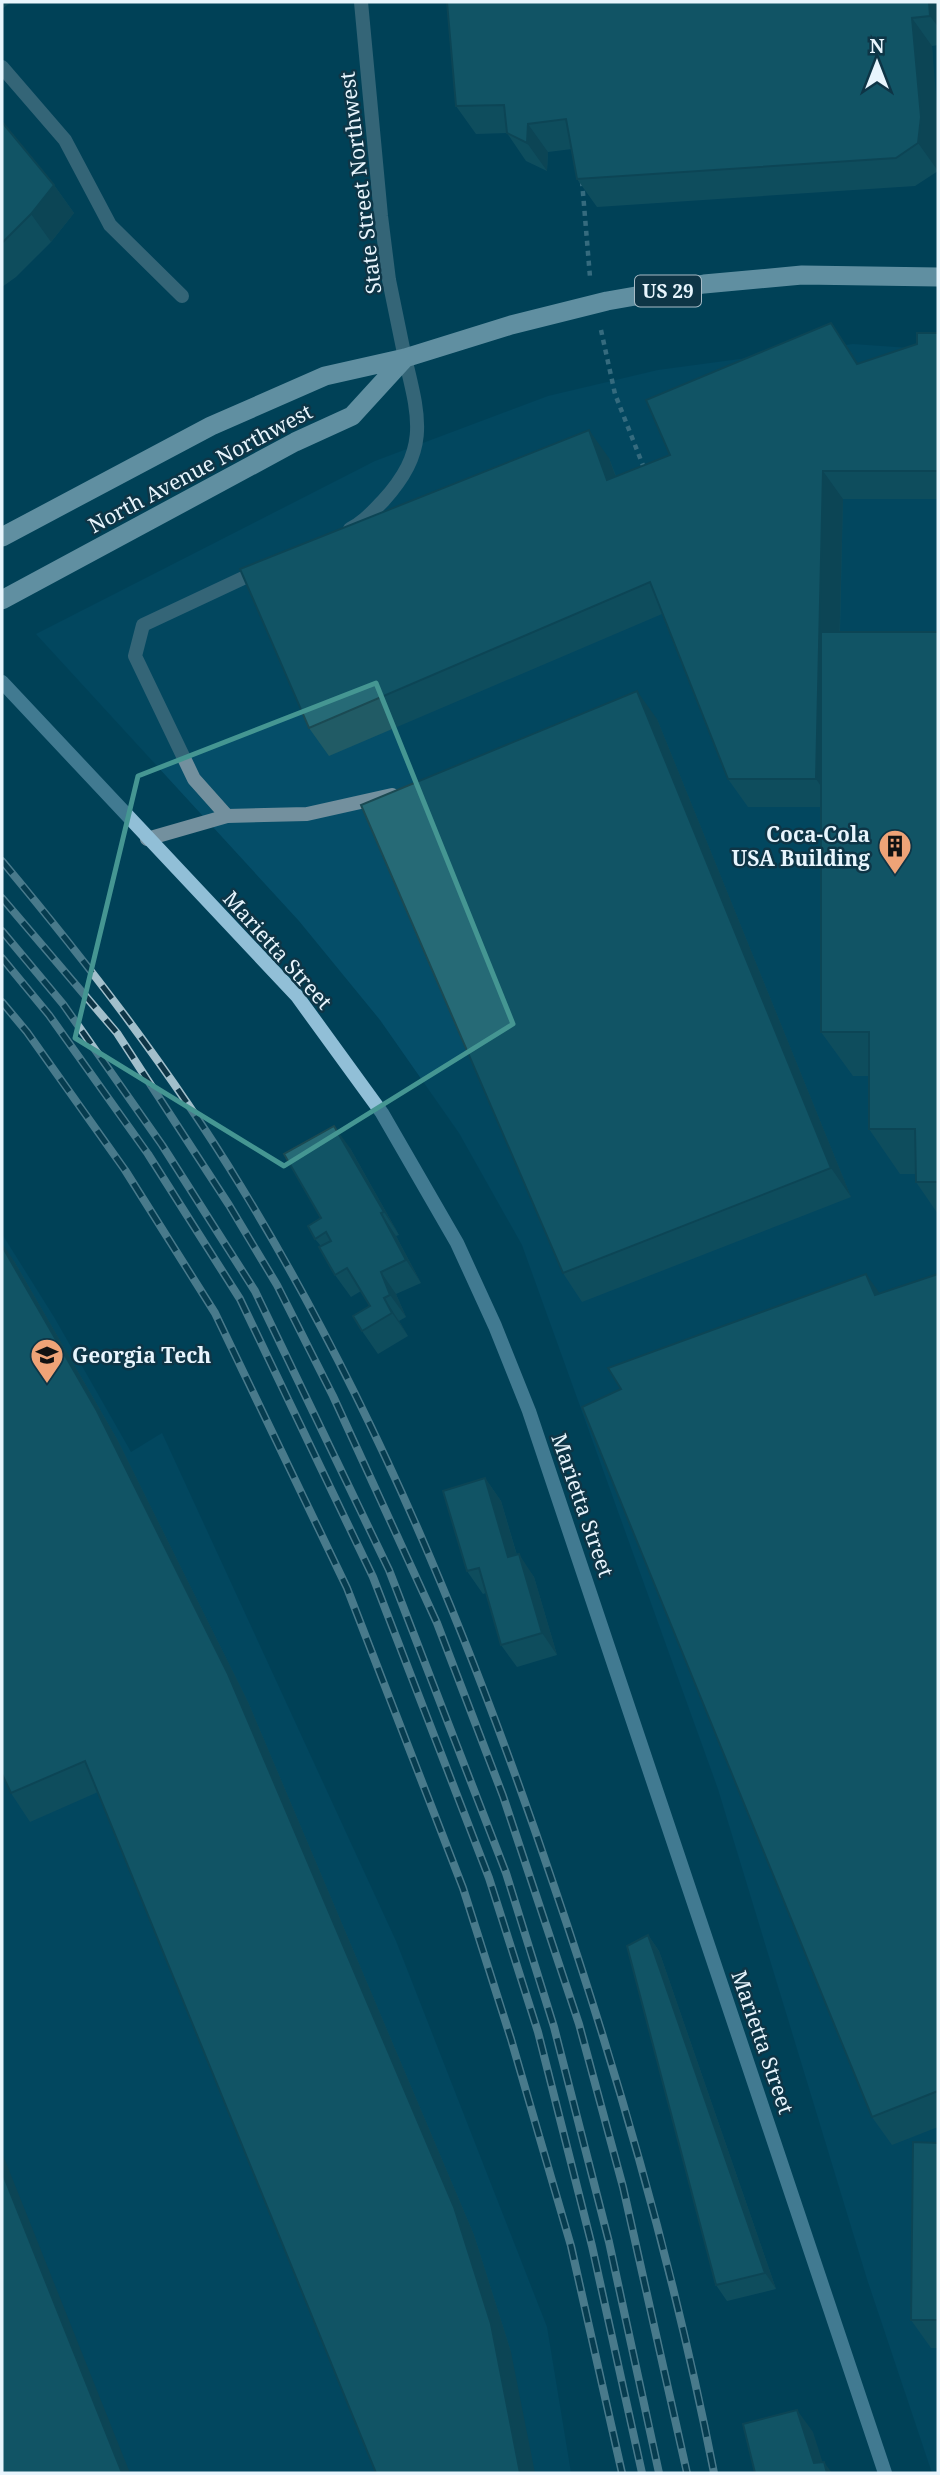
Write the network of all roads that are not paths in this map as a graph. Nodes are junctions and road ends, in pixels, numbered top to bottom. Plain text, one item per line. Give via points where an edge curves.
1 (361, 2) edge
2 (2, 67) edge
3 (938, 277) edge
4 (182, 296) dead end
5 (405, 358) junction
6 (337, 535) edge
7 (2, 537) edge
8 (276, 563) edge
9 (2, 600) edge
10 (2, 682) edge
11 (400, 793) edge
12 (227, 816) junction
13 (147, 839) junction
14 (885, 2473) edge

1 - 5 street, State Street Northwest via 381,216
2 - 4 street via 65,140 110,225
3 - 5 highway, North Avenue Northwest / US 29 via 802,275 704,284 607,301
5 - 6 street, State Street Northwest via 418,415 417,439 401,481 362,523
5 - 7 highway, North Avenue Northwest / US 29 via 325,376 287,392 211,426
5 - 9 highway, North Avenue Northwest via 352,416 295,442
8 - 12 street via 143,625 135,656 194,779
10 - 13 main road, Marietta Street
11 - 12 street via 307,814
12 - 13 street
13 - 14 main road, Marietta Street via 297,996 382,1113 457,1243 495,1326 529,1411

